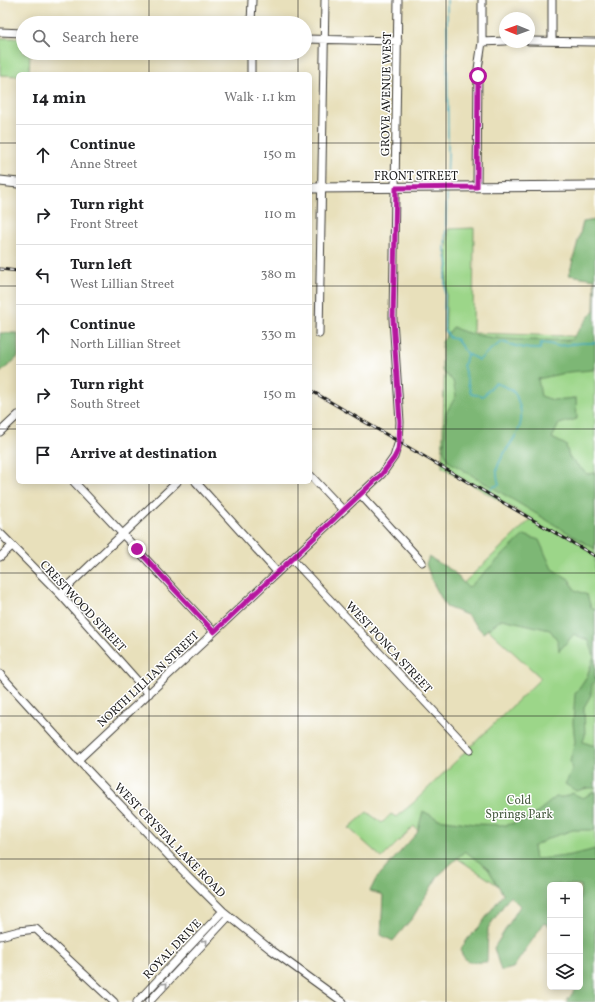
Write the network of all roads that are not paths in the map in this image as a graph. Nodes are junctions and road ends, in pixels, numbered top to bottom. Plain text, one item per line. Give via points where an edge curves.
1 (252, 0) edge
2 (325, 0) edge
3 (398, 0) edge
4 (482, 0) edge
5 (552, 0) edge
6 (251, 16) edge
7 (0, 32) edge
8 (16, 33) edge
9 (312, 39) edge
10 (324, 40) junction
11 (398, 41) junction
12 (535, 41) edge
13 (552, 41) junction
14 (482, 42) junction
15 (499, 42) edge
16 (595, 42) edge
17 (251, 60) edge
18 (251, 72) edge
19 (0, 181) edge
20 (16, 183) edge
21 (595, 186) edge
22 (477, 187) junction
23 (312, 188) edge
24 (321, 188) junction
25 (396, 188) junction
26 (319, 334) dead end
27 (16, 419) edge
28 (0, 432) edge
29 (389, 465) joint
30 (312, 477) edge
31 (76, 484) edge
32 (176, 484) edge
33 (198, 484) edge
34 (360, 494) junction
35 (343, 510) junction
36 (0, 532) edge
37 (122, 534) junction
38 (12, 546) junction
39 (0, 557) edge
40 (292, 559) junction
41 (422, 562) dead end
42 (277, 572) junction
43 (60, 594) junction
44 (214, 632) junction
45 (0, 674) edge
46 (149, 694) junction
47 (470, 750) dead end
48 (78, 760) junction
49 (226, 913) junction
50 (0, 936) edge
51 (114, 1002) edge
52 (137, 1002) edge
53 (148, 1002) edge
54 (343, 1002) edge

1 - 6 street
2 - 10 street
3 - 11 street, GROVE AVENUE WEST
4 - 14 street
5 - 13 street
7 - 8 street
9 - 10 street
10 - 11 street
10 - 24 street
11 - 25 street, GROVE AVENUE WEST
12 - 13 street
13 - 16 street
14 - 15 street
14 - 22 street via 478,69
17 - 18 street
19 - 20 main road
21 - 22 main road, FRONT STREET
22 - 25 main road, FRONT STREET
23 - 24 main road, FRONT STREET
24 - 25 main road, FRONT STREET
24 - 26 street
25 - 29 street, GROVE AVENUE WEST via 393,319 400,422 398,450
27 - 28 street
29 - 34 street, NORTH LILLIAN STREET
30 - 35 street
31 - 37 street
32 - 37 street
33 - 42 street
34 - 35 street, NORTH LILLIAN STREET
34 - 41 street
35 - 40 street, NORTH LILLIAN STREET
36 - 38 street, CRESTWOOD STREET
37 - 43 street
37 - 44 street
38 - 39 street
38 - 43 street, CRESTWOOD STREET
40 - 42 street, NORTH LILLIAN STREET
40 - 47 street, WEST PONCA STREET
42 - 44 street, NORTH LILLIAN STREET
43 - 46 street, CRESTWOOD STREET
44 - 46 street, NORTH LILLIAN STREET
45 - 48 street, WEST CRYSTAL LAKE ROAD
46 - 48 street, NORTH LILLIAN STREET
48 - 49 street, WEST CRYSTAL LAKE ROAD
49 - 52 street, ROYAL DRIVE
53 -> 49 street, ROYAL DRIVE
49 - 54 street, WEST CRYSTAL LAKE ROAD via 270,949
50 - 51 street via 36,929

